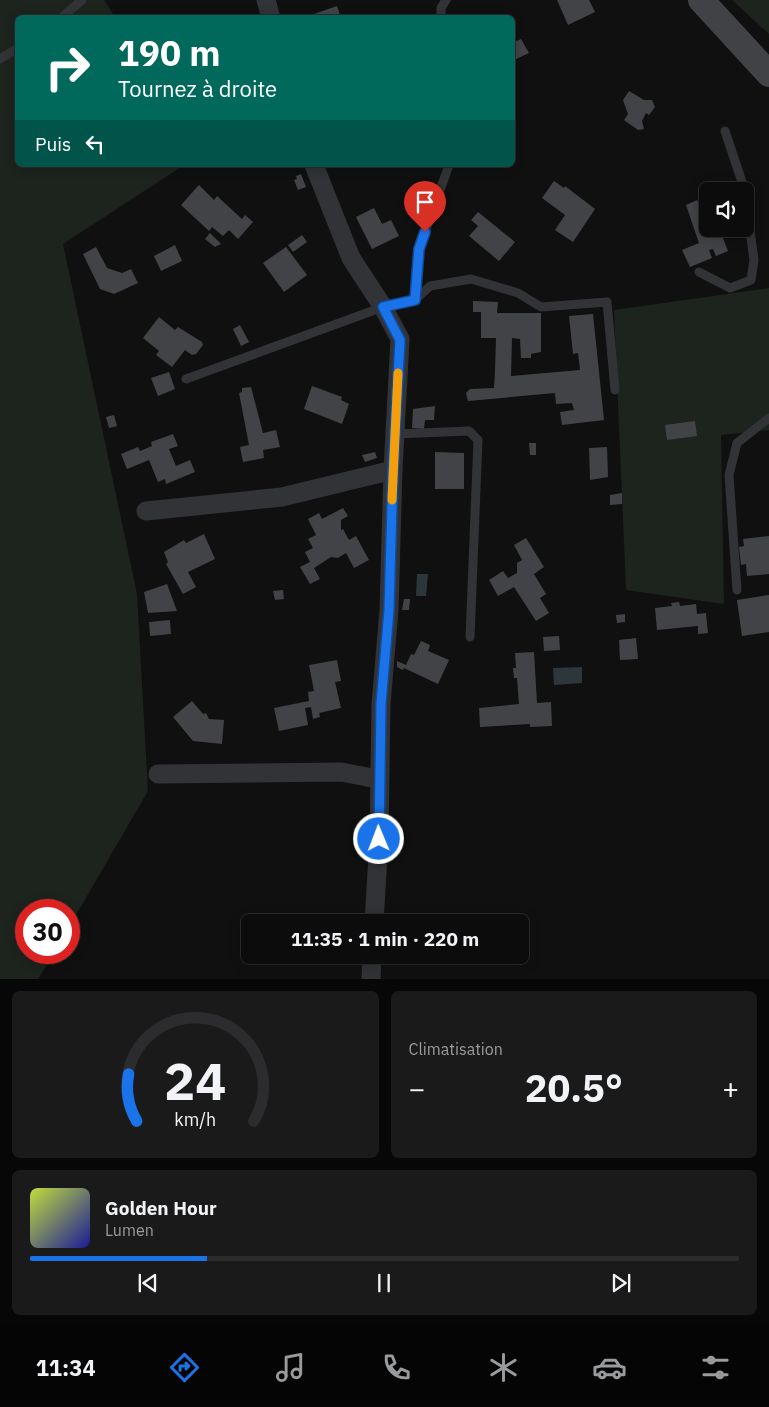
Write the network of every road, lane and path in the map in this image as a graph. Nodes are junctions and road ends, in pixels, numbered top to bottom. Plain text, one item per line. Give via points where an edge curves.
1 (82, 0) edge
2 (266, 0) edge
3 (446, 0) edge
4 (701, 0) edge
5 (64, 15) edge
6 (270, 15) edge
7 (441, 15) edge
8 (15, 50) edge
9 (0, 59) edge
10 (769, 74) edge
11 (725, 131) dead end
12 (315, 167) edge
13 (448, 167) edge
14 (742, 182) edge
15 (751, 237) edge
16 (699, 272) dead end
17 (415, 300) junction
18 (383, 307) junction
19 (186, 379) dead end
20 (615, 390) dead end
21 (769, 418) edge
22 (396, 434) junction
23 (393, 470) junction
24 (146, 511) dead end
25 (737, 590) dead end
26 (470, 637) dead end
27 (158, 774) dead end
28 (378, 779) junction
29 (374, 914) edge
30 (372, 964) edge
31 (371, 979) edge

1 - 5 lane
2 - 6 street
3 - 7 lane
4 - 10 street
8 - 9 lane
11 - 14 lane
12 - 18 street via 351,258
13 - 17 lane via 419,249
15 - 16 lane via 754,260 751,280 730,288
17 - 18 lane
17 - 20 lane via 430,286 471,279 518,293 541,307 607,302
18 - 19 lane
18 - 22 street via 400,340
21 - 25 lane via 737,443 729,476
22 - 23 street
22 - 26 lane via 469,432 478,440
23 - 24 street via 282,497
23 - 28 street via 389,610
27 - 28 street via 341,772
28 - 29 street via 379,839
30 - 31 street

